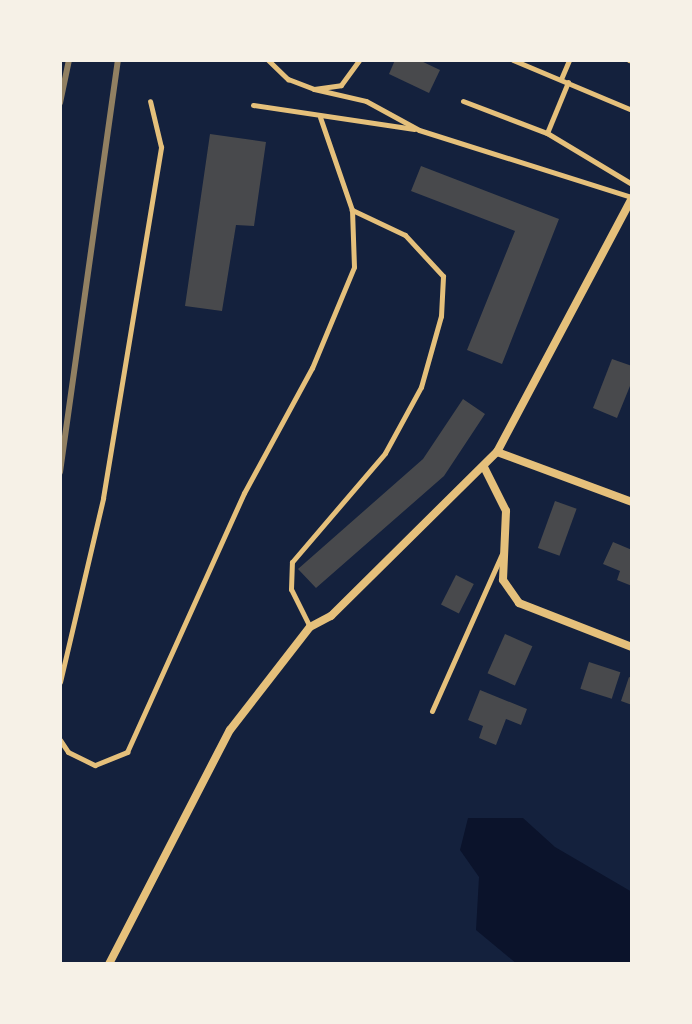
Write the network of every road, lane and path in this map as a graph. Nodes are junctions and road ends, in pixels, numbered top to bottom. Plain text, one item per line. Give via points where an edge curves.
1 (268, 60) edge
2 (359, 60) edge
3 (513, 60) edge
4 (569, 60) edge
5 (561, 79) junction
6 (568, 82) junction
7 (314, 89) junction
8 (150, 101) dead end
9 (463, 101) dead end
10 (253, 105) dead end
11 (632, 110) edge
12 (320, 117) junction
13 (419, 130) junction
14 (547, 133) junction
15 (632, 184) edge
16 (632, 198) edge
17 (352, 210) junction
18 (497, 452) junction
19 (484, 467) junction
20 (632, 502) edge
21 (503, 553) junction
22 (310, 627) junction
23 (632, 647) edge
24 (60, 682) edge
25 (432, 711) dead end
26 (60, 740) edge
27 (109, 964) edge

1 - 7 lane via 288,79
2 - 7 lane via 341,85
3 - 5 lane
4 - 5 lane
5 - 6 lane
6 - 11 lane
6 - 14 lane
7 - 13 lane via 366,101
8 - 24 lane via 161,147 103,498
9 - 14 lane
10 - 12 lane
12 - 13 lane
12 - 17 lane
13 - 16 lane
14 - 15 lane
16 - 18 street
17 - 22 lane via 405,235 443,276 441,316 421,387 385,453 292,562 291,589
17 - 26 lane via 354,267 312,368 244,493 127,752 95,765 68,752
18 - 19 street
18 - 20 street
19 - 21 street via 506,511
19 - 22 street via 331,616
21 - 23 street via 503,580 519,603
21 - 25 lane
22 - 27 street via 230,730

